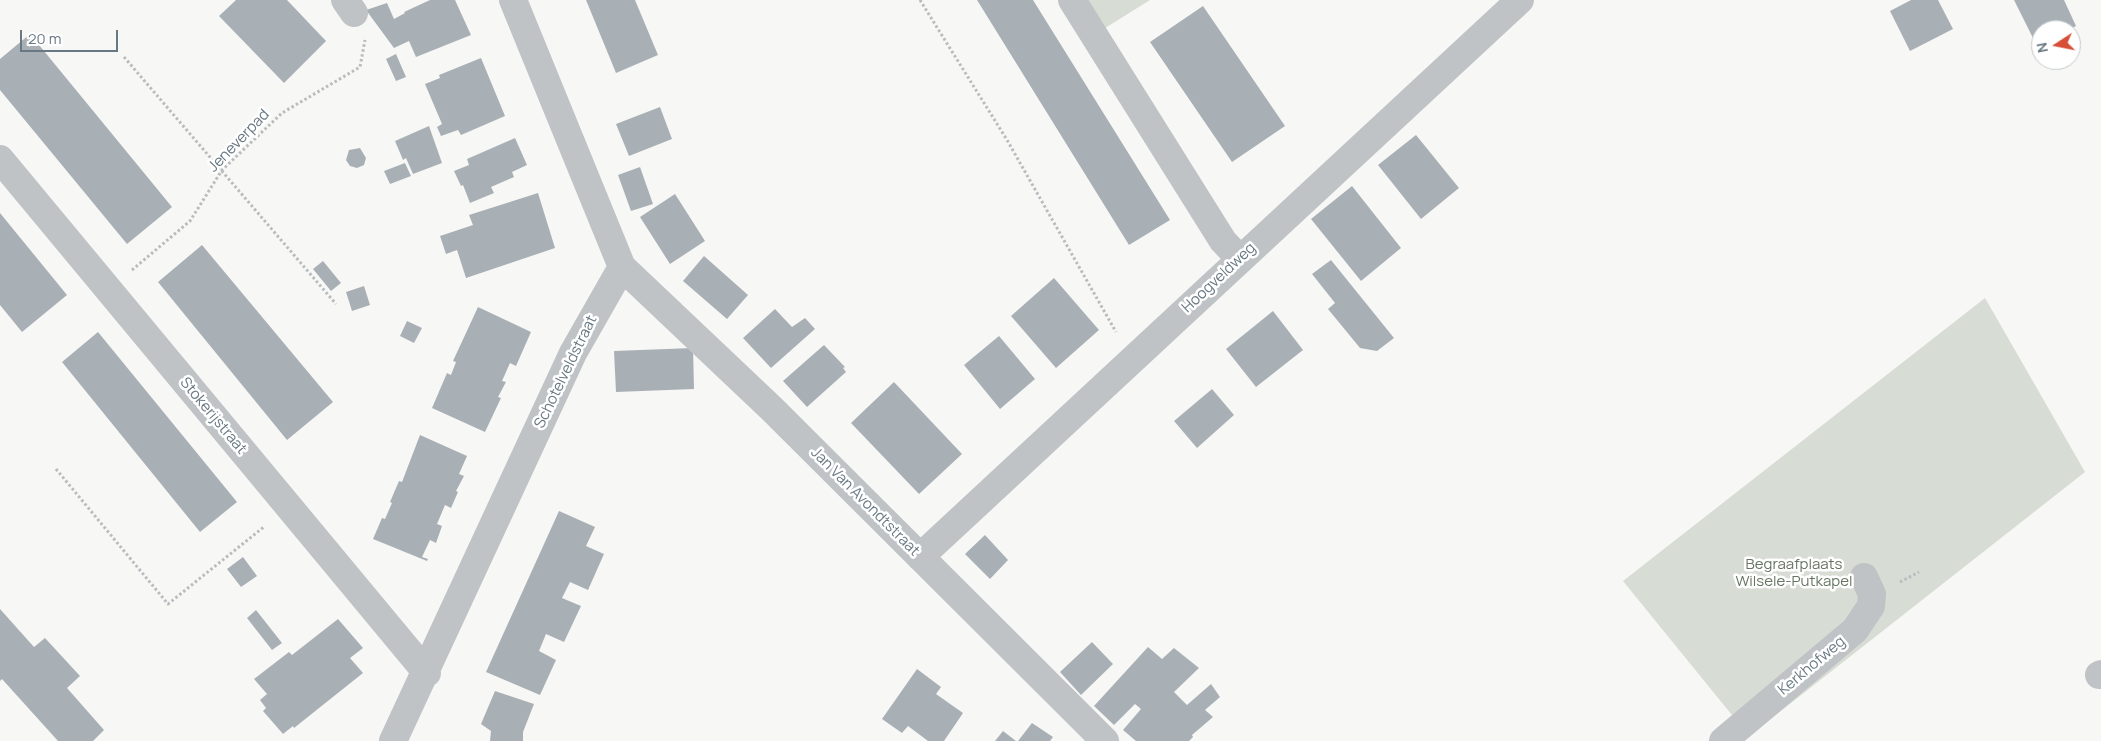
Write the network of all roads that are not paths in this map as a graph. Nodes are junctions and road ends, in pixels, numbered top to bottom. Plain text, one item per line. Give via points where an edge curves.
1 (513, 0) edge
2 (1072, 0) edge
3 (1520, 0) edge
4 (0, 159) edge
5 (1240, 259) junction
6 (622, 267) junction
7 (920, 557) junction
8 (1864, 577) dead end
9 (427, 673) junction
10 (393, 741) edge
11 (1104, 741) edge
12 (1723, 741) edge

1 - 6 street
2 - 5 street via 1223,241
3 - 5 street, Hoogveldweg
4 - 9 street, Stokerijstraat
5 - 7 street, Hoogveldweg
6 - 7 street, Jan Van Avondtstraat via 772,409
6 - 9 street, Schotelveldstraat via 573,353
7 - 11 street, Jan Van Avondtstraat
8 - 12 street, Kerkhofweg via 1872,594 1871,606 1855,630
9 - 10 street, Schotelveldstraat

